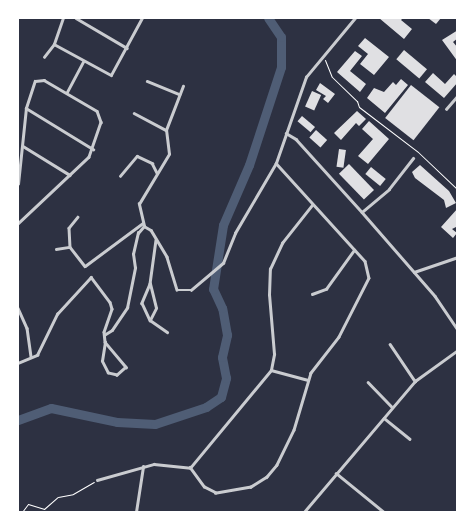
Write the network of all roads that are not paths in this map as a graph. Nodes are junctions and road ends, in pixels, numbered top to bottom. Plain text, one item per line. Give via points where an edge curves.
1 (63, 18) edge
2 (76, 18) edge
3 (142, 18) edge
4 (355, 18) edge
5 (54, 44) junction
6 (127, 48) junction
7 (44, 57) dead end
8 (83, 62) junction
9 (147, 81) dead end
10 (183, 86) dead end
11 (67, 92) junction
12 (180, 94) junction
13 (458, 95) edge
14 (26, 108) junction
15 (446, 109) dead end
16 (134, 113) dead end
17 (166, 130) junction
18 (286, 133) junction
19 (23, 146) junction
20 (93, 149) junction
21 (413, 158) dead end
22 (276, 163) junction
23 (70, 175) junction
24 (157, 175) junction
25 (120, 176) dead end
26 (18, 184) edge
27 (312, 205) junction
28 (362, 212) junction
29 (78, 217) dead end
30 (18, 224) edge
31 (144, 225) junction
32 (157, 239) junction
33 (70, 247) junction
34 (56, 249) dead end
35 (354, 250) junction
36 (458, 256) edge
37 (414, 272) junction
38 (150, 284) junction
39 (312, 294) dead end
40 (18, 308) edge
41 (150, 320) junction
42 (458, 330) edge
43 (167, 332) dead end
44 (104, 335) junction
45 (105, 342) junction
46 (390, 344) dead end
47 (458, 350) edge
48 (30, 356) junction
49 (18, 363) edge
50 (271, 370) junction
51 (308, 380) junction
52 (415, 381) junction
53 (368, 382) dead end
54 (392, 407) junction
55 (384, 417) junction
56 (410, 439) dead end
57 (143, 467) junction
58 (190, 468) junction
59 (336, 473) junction
60 (97, 480) road end
61 (136, 512) edge
62 (304, 512) edge
63 (384, 512) edge

1 - 5 street
2 - 6 street
3 - 6 street
4 - 18 street via 321,57 299,91
5 - 7 street
5 - 8 street
6 - 8 street via 111,75
8 - 11 street
9 - 12 street
10 - 12 street
11 - 14 street via 38,80
11 - 20 street via 100,115
12 - 17 street
13 - 15 street
14 - 19 street
14 - 20 street
16 - 17 street
17 - 24 street via 170,149
18 - 22 street
18 - 28 street
19 - 23 street
19 - 26 street
20 - 23 street
21 - 28 street via 389,189
22 - 27 street
22 - 32 street via 236,233 223,263 191,290 177,290 167,257
23 - 30 street
24 - 25 street via 154,165 137,156
24 - 31 street via 138,204
27 - 35 street
27 - 50 street via 282,243 270,269 274,354
28 - 37 street
29 - 33 street via 69,228
31 - 32 street
31 - 33 street via 88,265 82,263
31 - 44 street via 133,254 135,264 127,308 112,330
32 - 38 street
33 - 34 street
35 - 39 street via 326,289
35 - 51 street via 369,269 369,278 339,337 315,366
36 - 37 street
37 - 42 street via 436,296
38 - 41 street via 156,308
38 - 41 street via 142,298
40 - 48 street via 27,328
41 - 43 street
44 - 45 street
44 - 48 street via 112,309 91,277 57,314 36,355
45 - 45 street via 102,361 108,373 117,375 126,367
46 - 52 street
47 - 52 street
48 - 49 street
50 - 51 street
50 - 58 street
51 - 58 street via 287,448 278,465 260,482 216,494 204,487
52 - 54 street
53 - 54 street
54 - 55 street
55 - 56 street
55 - 59 street
57 - 58 street via 154,464
57 - 60 street
57 - 61 street
59 - 62 street
59 - 63 street

